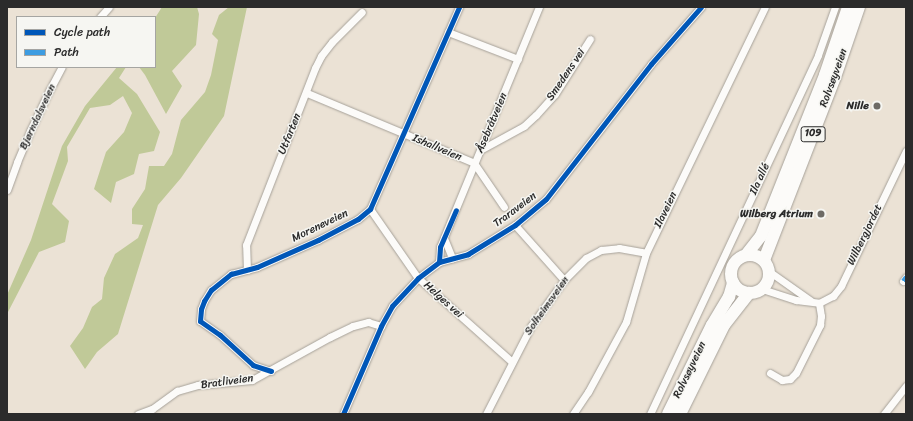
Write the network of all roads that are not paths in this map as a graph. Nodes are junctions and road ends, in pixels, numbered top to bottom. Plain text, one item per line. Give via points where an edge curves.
1 (109, 7) edge
2 (459, 7) edge
3 (539, 7) edge
4 (701, 7) edge
5 (765, 7) edge
6 (835, 7) edge
7 (848, 7) edge
8 (859, 7) edge
9 (362, 12) dead end
10 (101, 16) edge
11 (448, 32) junction
12 (590, 39) dead end
13 (518, 59) junction
14 (61, 68) edge
15 (307, 92) junction
16 (404, 133) junction
17 (482, 149) junction
18 (906, 151) edge
19 (474, 163) junction
20 (7, 190) edge
21 (504, 207) dead end
22 (370, 209) junction
23 (515, 225) junction
24 (444, 238) junction
25 (646, 252) junction
26 (746, 255) junction
27 (452, 258) junction
28 (764, 260) junction
29 (439, 262) junction
30 (247, 270) junction
31 (770, 272) junction
32 (418, 278) junction
33 (564, 280) junction
34 (733, 283) junction
35 (762, 289) junction
36 (749, 293) junction
37 (811, 301) junction
38 (819, 303) junction
39 (381, 326) junction
40 (512, 362) junction
41 (271, 371) junction
42 (770, 374) dead end
43 (906, 386) edge
44 (138, 414) edge
45 (344, 414) edge
46 (486, 414) edge
47 (573, 414) edge
48 (650, 414) edge
49 (668, 414) edge
50 (680, 414) edge
51 (884, 414) edge

1 - 10 street
2 - 11 street, Moreneveien
3 - 13 street, Åsebråtveien
4 - 23 street, Traraveien via 651,64 546,199
5 - 25 street, Ilaveien
6 - 48 street, Ila allé via 818,55
7 - 26 main road, Rolvsøyveien / 109 via 825,76 761,236
8 - 28 main road, Rolvsøyveien / 109 via 835,77
9 - 15 street, Utfarten via 321,56
11 - 13 street
11 - 16 street, Moreneveien
12 - 17 street, Smedens vei via 555,94 536,115 524,126
13 - 17 street, Åsebråtveien
14 - 20 street, Bjørndalsveien via 25,143
15 - 16 street, Ishallveien
15 - 30 street, Utfarten via 246,245
16 - 19 street, Ishallveien
16 - 22 street, Moreneveien
17 - 19 street, Åsebråtveien
18 - 38 street, Wilbergjordet via 840,286 829,299
19 - 21 street, Ishallveien
19 - 24 street, Åsebråtveien
22 - 30 street, Moreneveien via 331,234
22 - 32 street, Helges vei
23 - 27 street, Traraveien via 468,254
23 - 33 street
24 - 27 street
24 - 29 street, Åsebråtveien
25 - 33 street, Solheimsveien via 619,248 601,250 586,258
25 - 47 street, Ilaveien via 626,322 588,392
26 - 28 main road via 756,255
26 - 34 main road, 109 via 734,262 731,276
27 - 29 street, Traraveien
28 - 31 main road
29 - 32 street, Traraveien
30 - 41 street, Moreneveien via 231,274 211,290 200,309 200,321 220,335 253,365
31 - 35 main road via 768,282
31 - 37 street
32 - 39 street, Traraveien via 392,306
32 - 40 street, Helges vei
33 - 40 street, Solheimsveien via 531,326
34 - 36 main road via 739,290
34 - 49 main road, Rolvsøyveien / 109 via 729,297 712,325
35 - 36 main road
35 - 37 street via 796,300
36 - 50 main road, Rolvsøyveien via 724,325
37 - 38 street
38 - 42 street via 820,325 796,373 790,379 782,380
39 - 41 street, Bratliveien via 368,322 353,326
39 - 45 street, Traraveien
40 - 46 street, Solheimsveien
41 - 44 street, Bratliveien via 252,380 198,385 177,391 152,409
43 - 51 street

